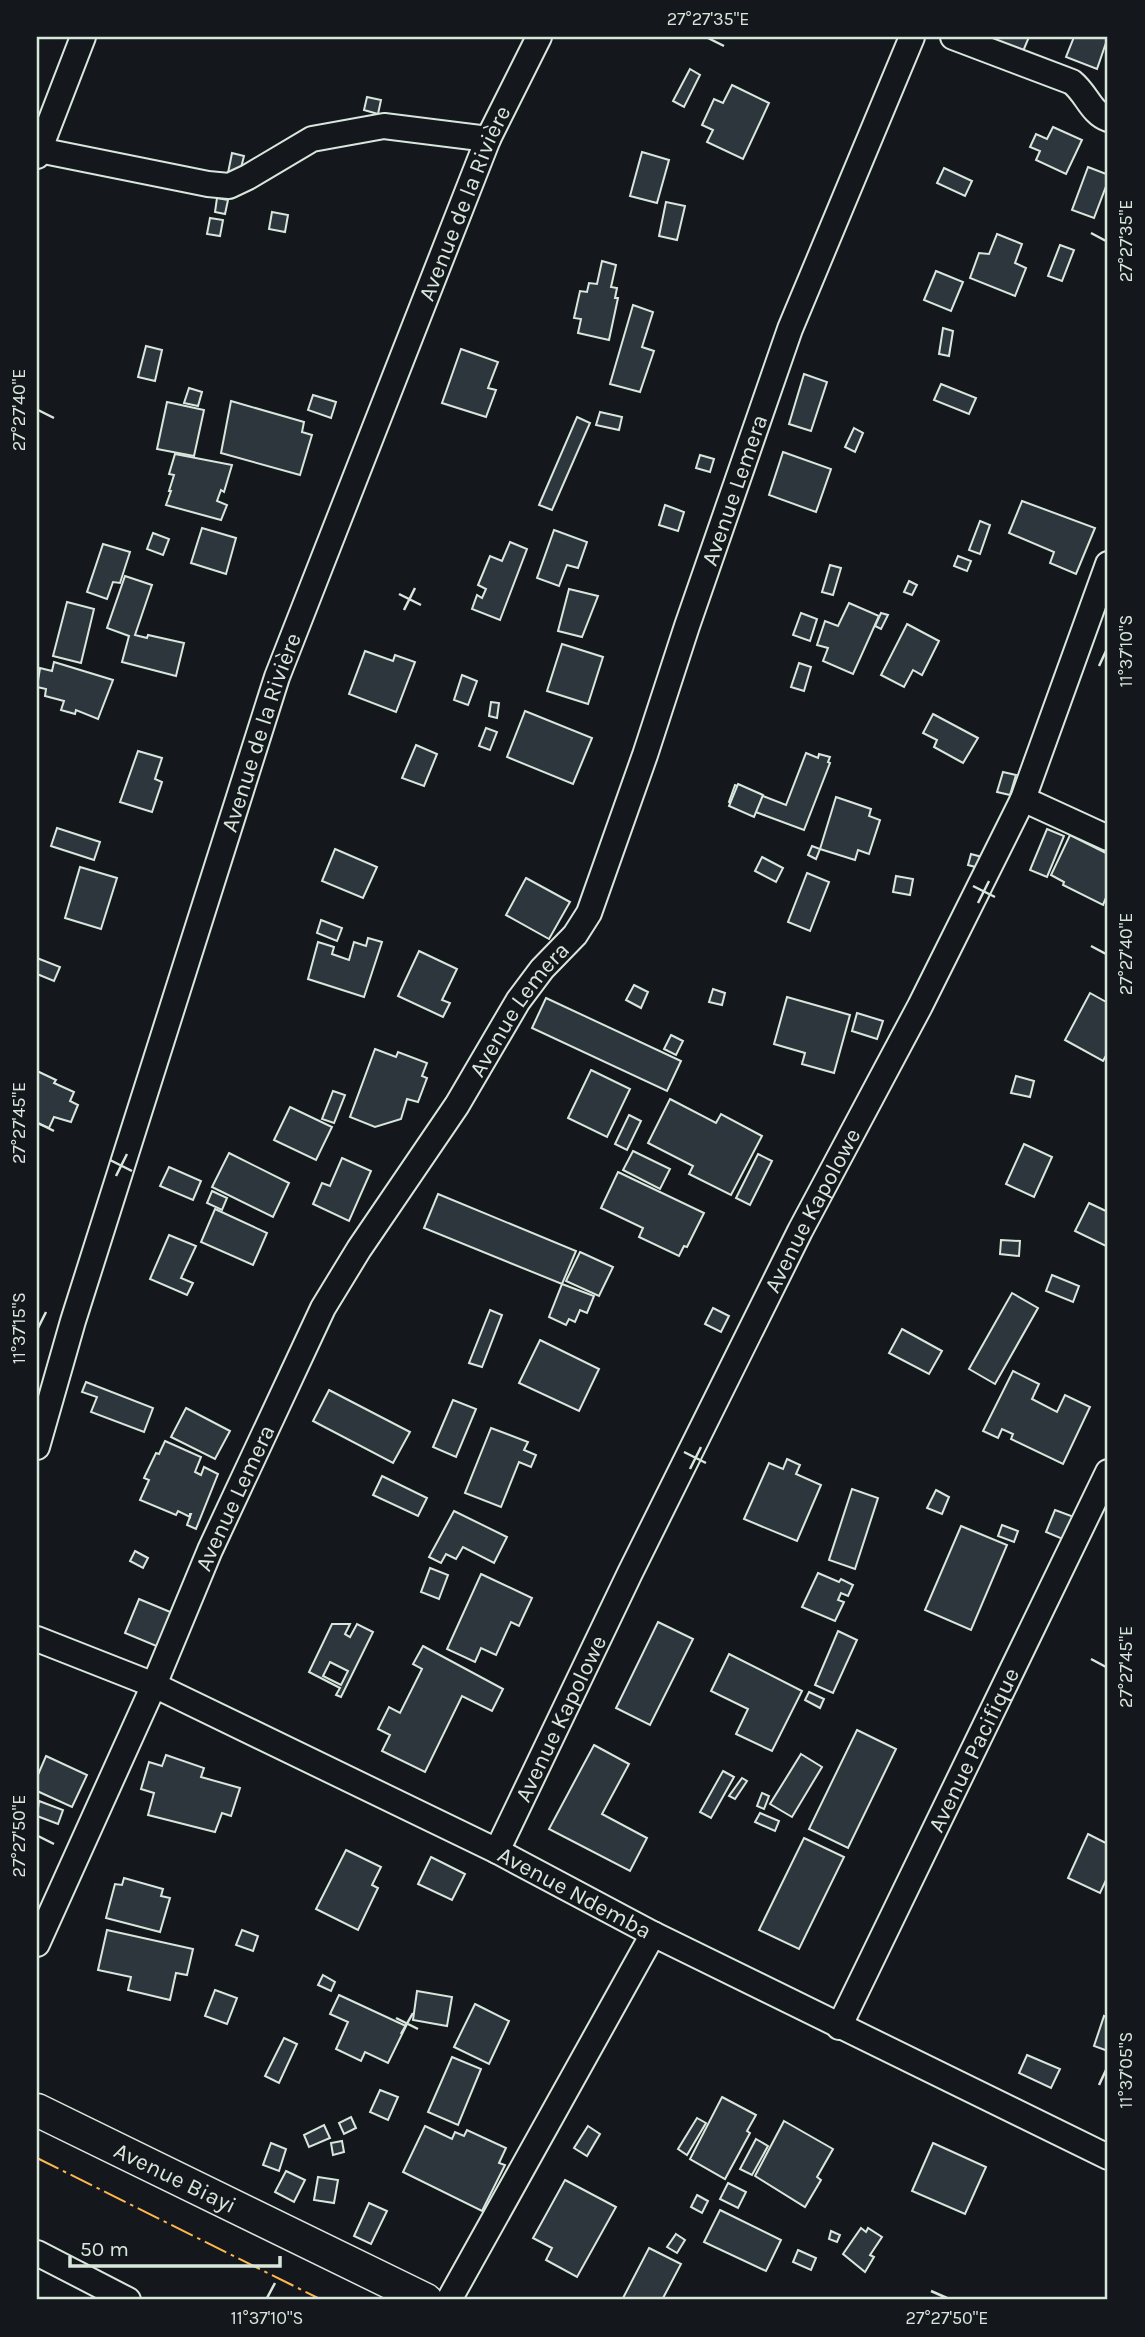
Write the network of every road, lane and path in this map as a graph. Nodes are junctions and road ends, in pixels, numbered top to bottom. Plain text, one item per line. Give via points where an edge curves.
1 (83, 37) edge
2 (539, 37) edge
3 (912, 37) edge
4 (953, 37) edge
5 (1108, 119) edge
6 (488, 139) junction
7 (38, 153) edge
8 (1108, 564) edge
9 (1023, 799) junction
10 (1108, 838) edge
11 (37, 1447) edge
12 (1108, 1472) edge
13 (37, 1639) edge
14 (154, 1685) junction
15 (497, 1851) junction
16 (653, 1934) junction
17 (37, 1944) edge
18 (839, 2027) junction
19 (37, 2110) edge
20 (1108, 2157) edge
21 (37, 2253) edge
22 (128, 2300) edge
23 (426, 2300) edge
24 (449, 2300) edge

1 - 7 street
2 - 6 street, Avenue de la Rivière
3 - 14 street, Avenue Lemera via 790,329 589,913 518,1001 457,1105 323,1308 210,1550
4 - 5 street via 1072,82 1084,92 1090,106
6 - 7 street via 384,126 312,139 229,186
6 - 11 street, Avenue de la Rivière via 277,677
8 - 9 street, Avenue Kapolowe
9 - 10 street
9 - 15 street, Avenue Kapolowe via 800,1231
12 - 18 street, Avenue Pacifique
13 - 14 street, Avenue Ndemba
14 - 15 street, Avenue Ndemba
14 - 17 street, Avenue Lemera
15 - 16 street, Avenue Ndemba
16 - 18 street, Avenue Ndemba
16 - 24 street
18 - 20 street, Avenue Ndemba
19 - 23 street, Avenue Biayi
21 - 22 street

